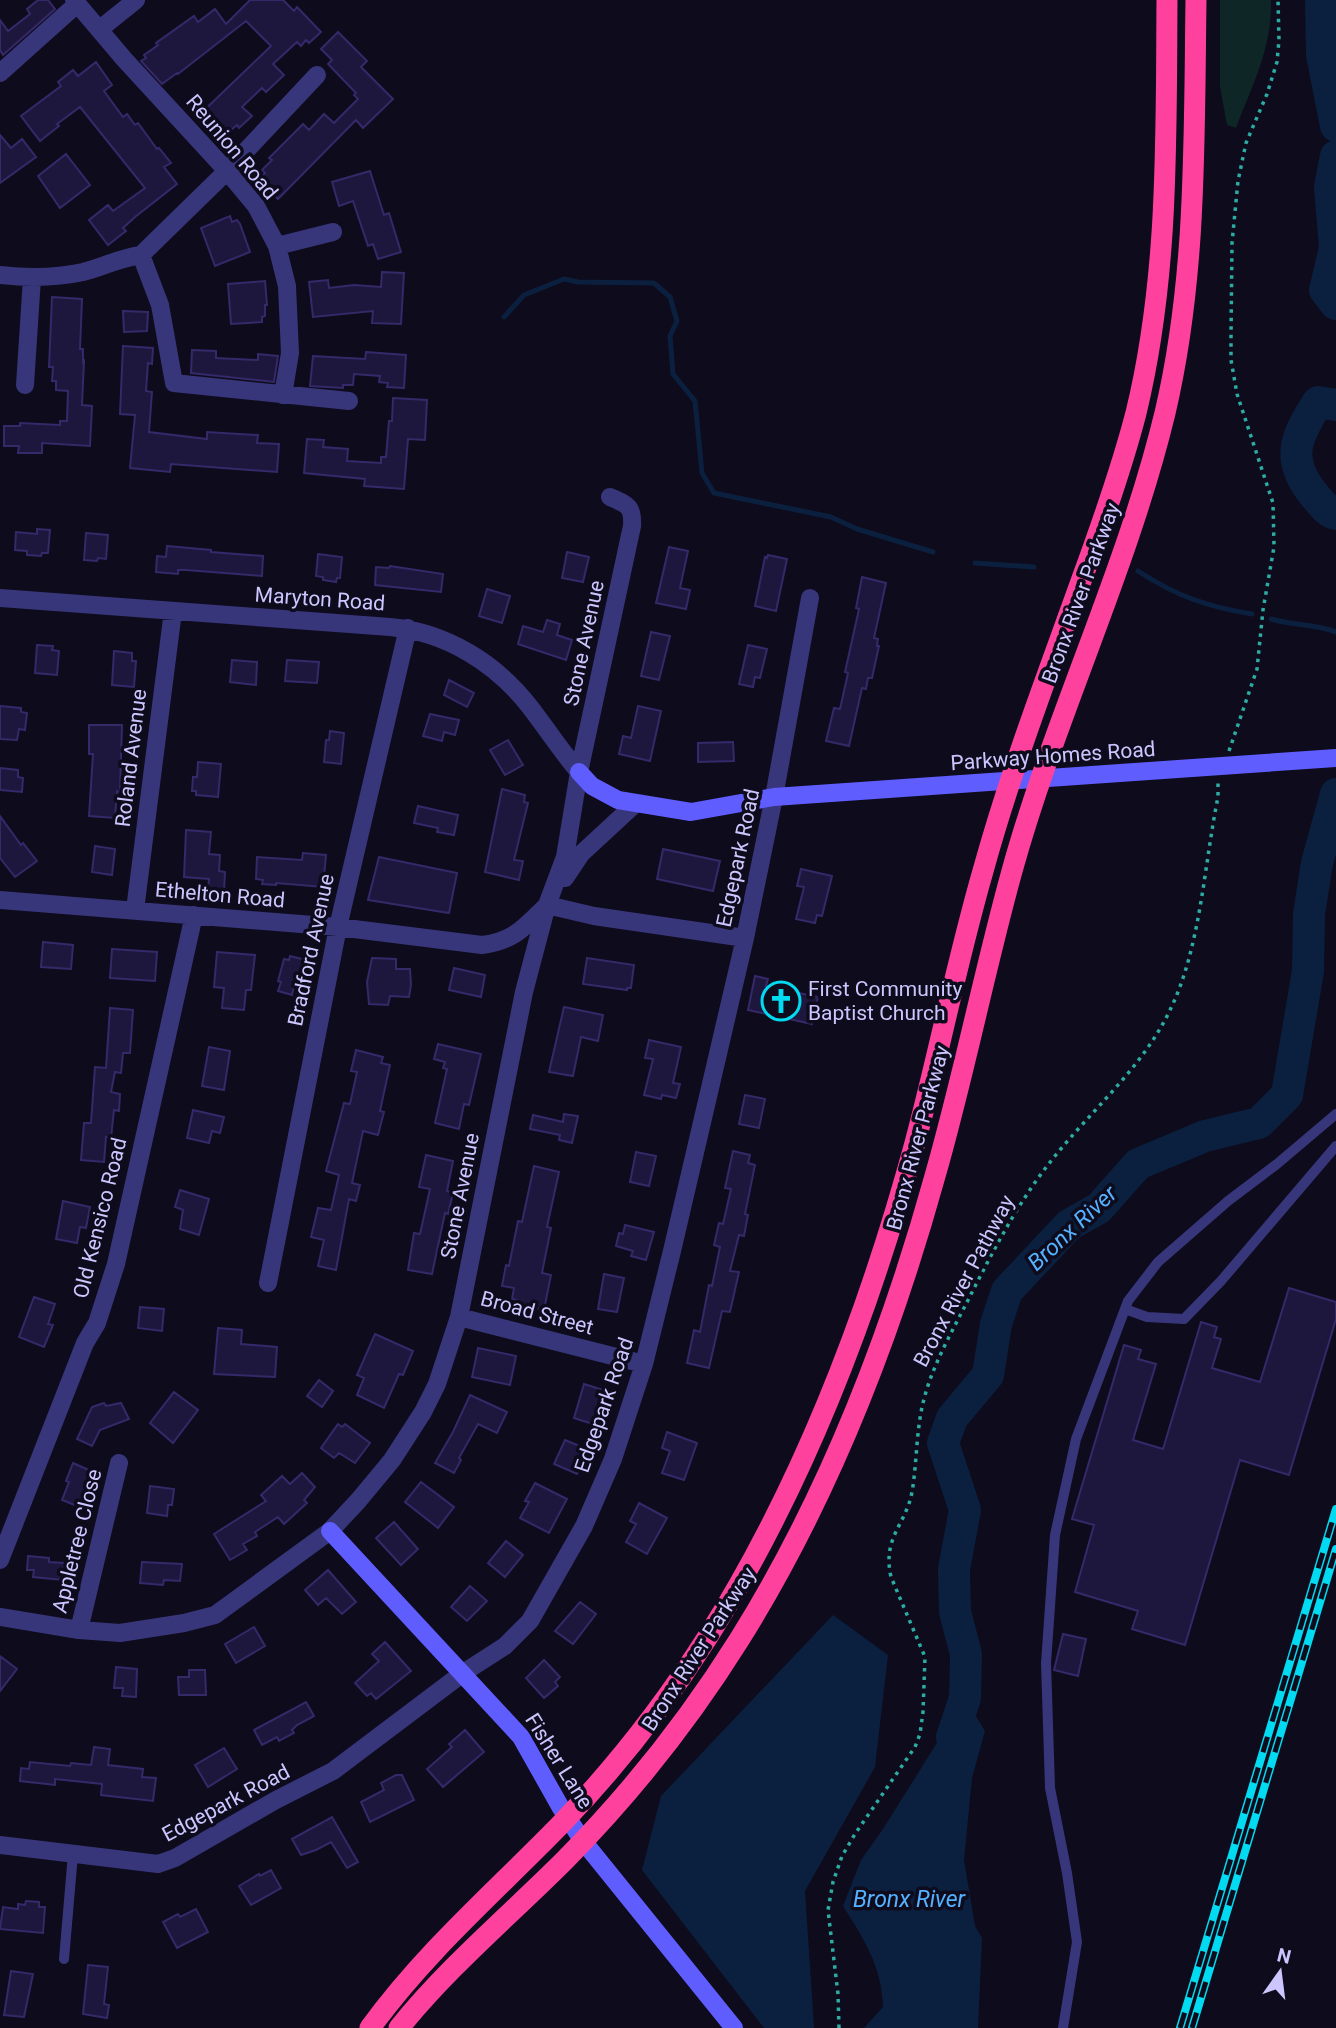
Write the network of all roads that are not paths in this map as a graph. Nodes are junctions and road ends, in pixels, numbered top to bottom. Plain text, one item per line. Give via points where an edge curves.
1 (136, 0) edge
2 (1167, 0) edge
3 (1196, 0) edge
4 (76, 2) edge
5 (100, 29) junction
6 (0, 73) edge
7 (317, 75) dead end
8 (227, 171) junction
9 (333, 232) dead end
10 (277, 246) junction
11 (141, 255) junction
12 (0, 275) edge
13 (32, 278) junction
14 (25, 385) dead end
15 (283, 395) junction
16 (349, 401) dead end
17 (610, 497) dead end
18 (0, 598) edge
19 (810, 598) dead end
20 (173, 611) junction
21 (408, 628) junction
22 (1329, 759) edge
23 (579, 772) junction
24 (1041, 779) junction
25 (1010, 782) junction
26 (774, 797) junction
27 (635, 804) junction
28 (0, 900) edge
29 (547, 905) junction
30 (135, 911) junction
31 (194, 915) junction
32 (338, 927) junction
33 (744, 938) junction
34 (1336, 1114) edge
35 (1336, 1146) edge
36 (268, 1283) dead end
37 (1125, 1309) junction
38 (459, 1317) junction
39 (644, 1364) junction
40 (119, 1463) dead end
41 (330, 1531) junction
42 (0, 1560) edge
43 (0, 1617) edge
44 (79, 1630) junction
45 (463, 1673) junction
46 (567, 1818) junction
47 (583, 1841) junction
48 (0, 1845) edge
49 (73, 1854) junction
50 (64, 1959) dead end
51 (370, 2028) edge
52 (399, 2028) edge
53 (734, 2028) edge
54 (1063, 2028) edge

1 - 5 street
2 - 25 highway, Bronx River Parkway via 1165,214 1149,349 1116,481
3 - 24 highway, Bronx River Parkway via 1192,222 1174,369 1139,502
4 - 5 street, Reunion Road
4 - 6 street
5 - 8 street, Reunion Road
7 - 8 street
8 - 10 street, Reunion Road via 256,206
8 - 11 street
9 - 10 street
10 - 15 street, Reunion Road via 289,317 290,353
11 - 13 street via 84,272
11 - 15 street via 160,305 174,383
12 - 13 street
13 - 14 street
15 - 16 street
17 - 23 street, Stone Avenue via 627,505 632,526
18 - 20 street, Maryton Road
19 - 26 street, Edgepark Road
20 - 21 street, Maryton Road
20 - 30 street, Roland Avenue
21 - 23 street, Maryton Road via 447,640 496,673 529,706
21 - 32 street, Bradford Avenue
22 - 24 street, Parkway Homes Road
23 - 27 street, Parkway Homes Road via 592,786
23 - 29 street, Stone Avenue via 565,857
24 - 25 street, Parkway Homes Road
24 - 47 highway, Bronx River Parkway via 1002,906 924,1214 842,1442 787,1557 723,1666 648,1768
25 - 26 street, Parkway Homes Road
25 - 46 highway, Bronx River Parkway via 969,922 906,1177 868,1297 823,1415 778,1511 706,1639 645,1727
26 - 27 street, Parkway Homes Road via 691,812
26 - 33 street, Edgepark Road
27 - 29 street via 581,854
28 - 30 street, Ethelton Road
29 - 32 street, Ethelton Road via 520,933 482,944
29 - 33 street
29 - 38 street, Stone Avenue via 524,992
30 - 31 street, Ethelton Road
31 - 32 street, Ethelton Road
31 - 42 street, Old Kensico Road via 116,1264 97,1323 85,1343
32 - 36 street, Bradford Avenue
33 - 39 street, Edgepark Road
34 - 37 lane via 1157,1262
35 - 37 lane via 1184,1319 1147,1317
37 - 54 lane via 1076,1439 1055,1535 1046,1663 1049,1775 1077,1941
38 - 39 street, Broad Street
38 - 41 street, Stone Avenue via 437,1384 416,1423 392,1460
39 - 45 street, Edgepark Road via 613,1459 552,1585 530,1621 505,1646
40 - 44 street, Appletree Close
41 - 44 street, Stone Avenue via 215,1615 120,1633
41 - 45 street, Fisher Lane
43 - 44 street, Stone Avenue
45 - 46 street, Fisher Lane via 527,1745
45 - 49 street, Edgepark Road via 333,1771 175,1858 158,1864
46 - 47 street, Fisher Lane
46 - 51 highway, Bronx River Parkway via 438,1946
47 - 52 highway, Bronx River Parkway
47 - 53 street, Fisher Lane
48 - 49 street, Edgepark Road
49 - 50 lane

